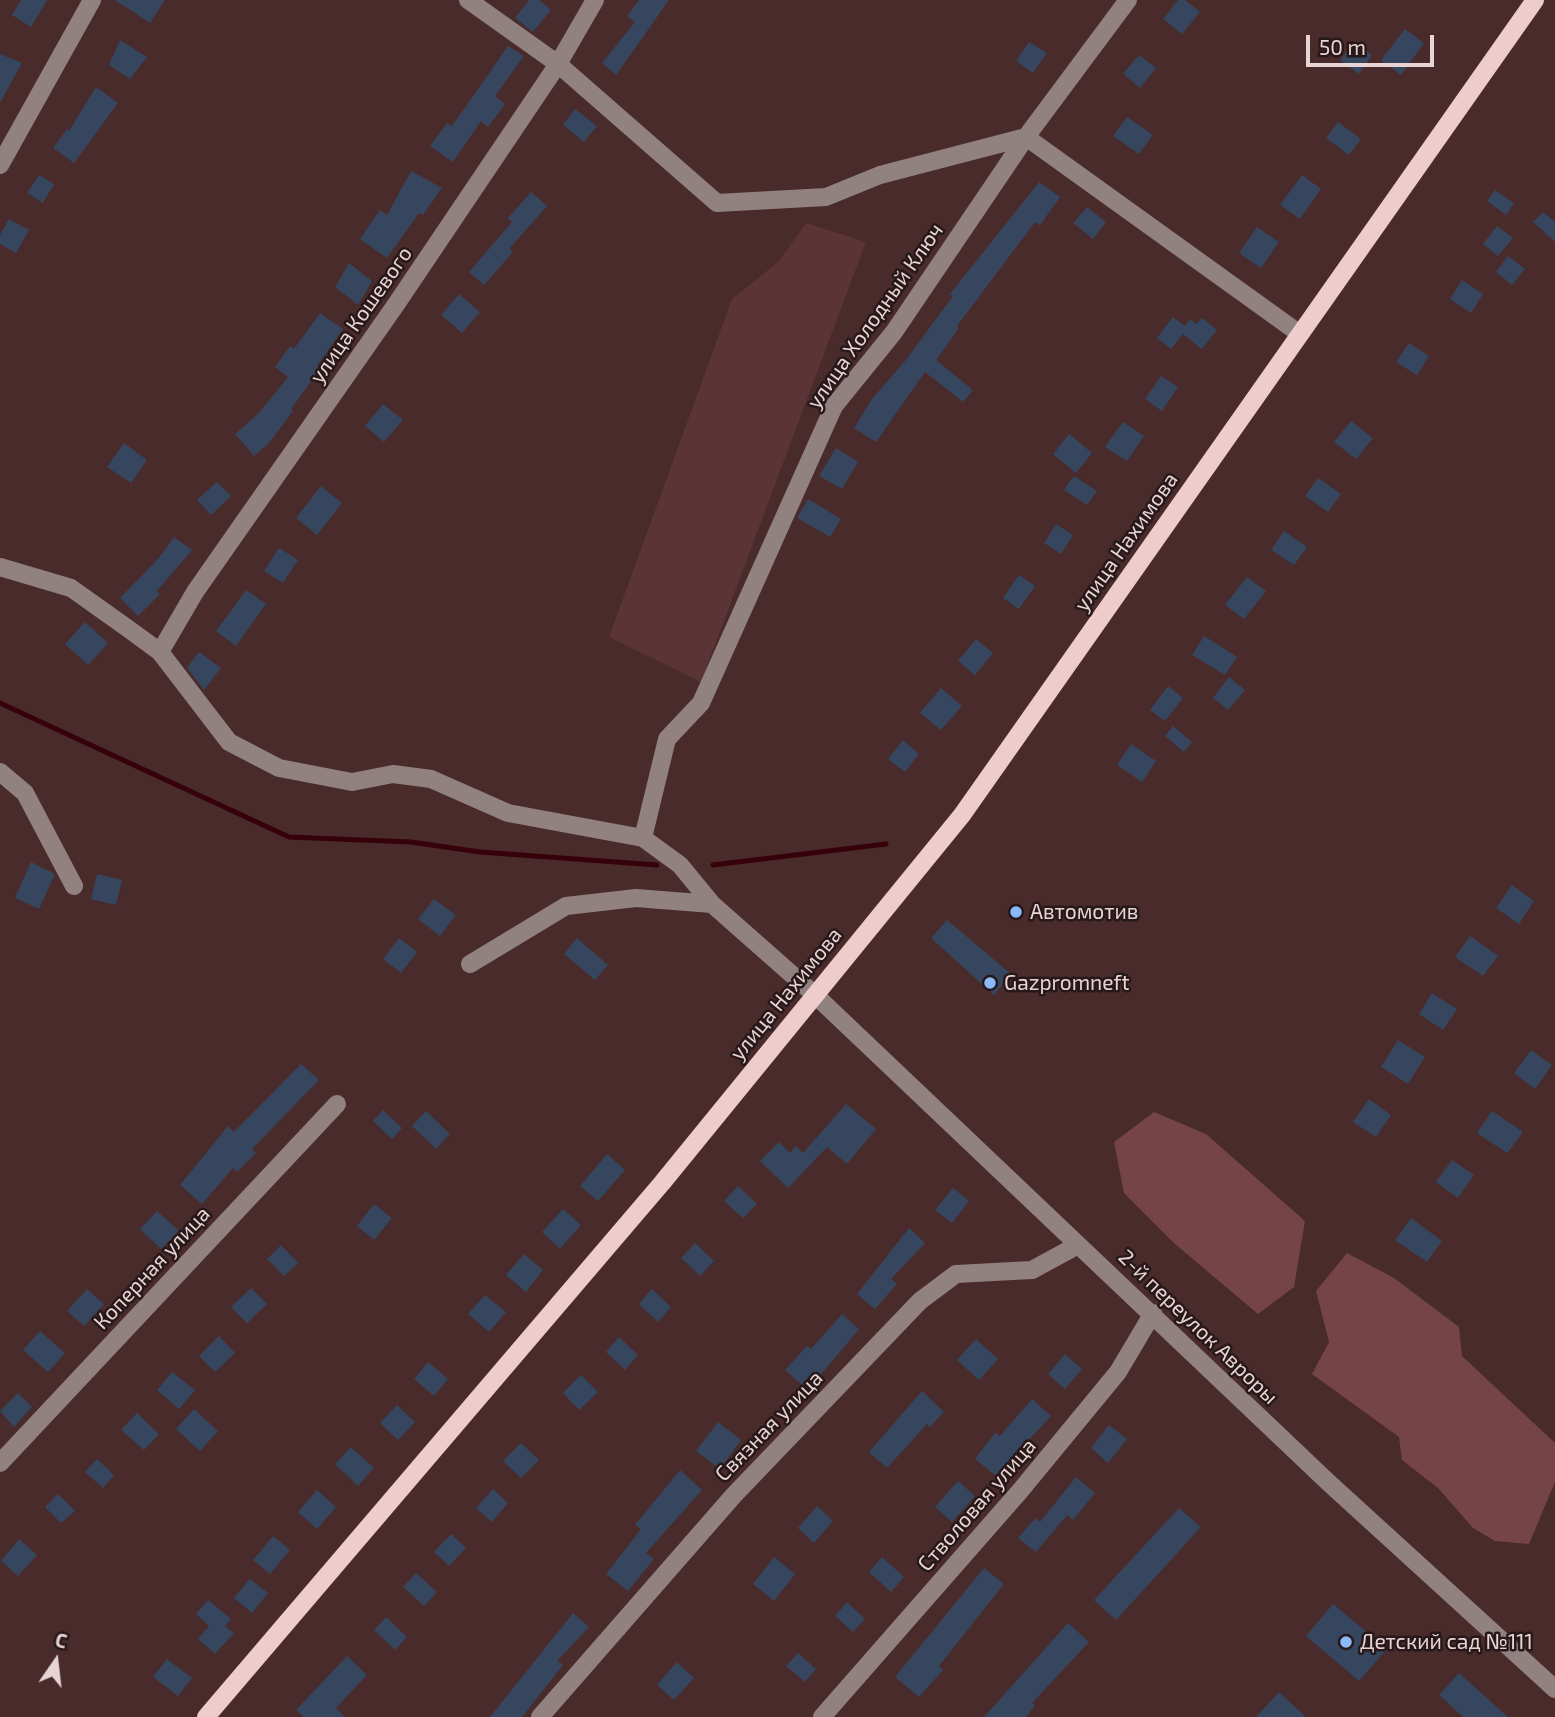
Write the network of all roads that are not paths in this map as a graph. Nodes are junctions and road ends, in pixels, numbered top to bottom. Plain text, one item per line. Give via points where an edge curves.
1 (92, 0) edge
2 (468, 0) edge
3 (595, 0) edge
4 (1128, 0) edge
5 (1535, 0) edge
6 (558, 64) junction
7 (1026, 137) junction
8 (0, 165) edge
9 (1300, 334) junction
10 (0, 567) edge
11 (160, 652) junction
12 (0, 772) edge
13 (643, 838) junction
14 (74, 886) dead end
15 (712, 904) junction
16 (470, 964) dead end
17 (814, 994) junction
18 (337, 1104) dead end
19 (1078, 1245) junction
20 (1153, 1313) junction
21 (0, 1462) edge
22 (1555, 1689) edge
23 (206, 1717) edge
24 (540, 1717) edge
25 (822, 1717) edge

1 - 8 street
2 - 6 street
3 - 6 street, улица Кошевого
4 - 7 street, улица Холодный Ключ
5 - 9 main road, улица Нахимова
6 - 7 street via 716,203 826,197 880,175
6 - 11 street, улица Кошевого via 195,592
7 - 9 street
7 - 13 street, улица Холодный Ключ via 894,332 834,406 701,703 667,739
9 - 17 main road, улица Нахимова via 995,771
10 - 11 street via 71,588
11 - 13 street via 229,742 279,768 352,782 393,774 431,779 508,813
12 - 14 street via 25,793
13 - 15 street, 2-й переулок Авроры via 680,864
15 - 16 street via 636,898 566,906
15 - 17 street, 2-й переулок Авроры
17 - 19 street, 2-й переулок Авроры
17 - 23 main road, улица Нахимова via 662,1184
18 - 21 street, Коперная улица
19 - 20 street, 2-й переулок Авроры
19 - 24 street, Связная улица via 1032,1270 956,1274 919,1301 734,1495
20 - 22 street, 2-й переулок Авроры via 1329,1483
20 - 25 street, Стволовая улица via 1118,1372

